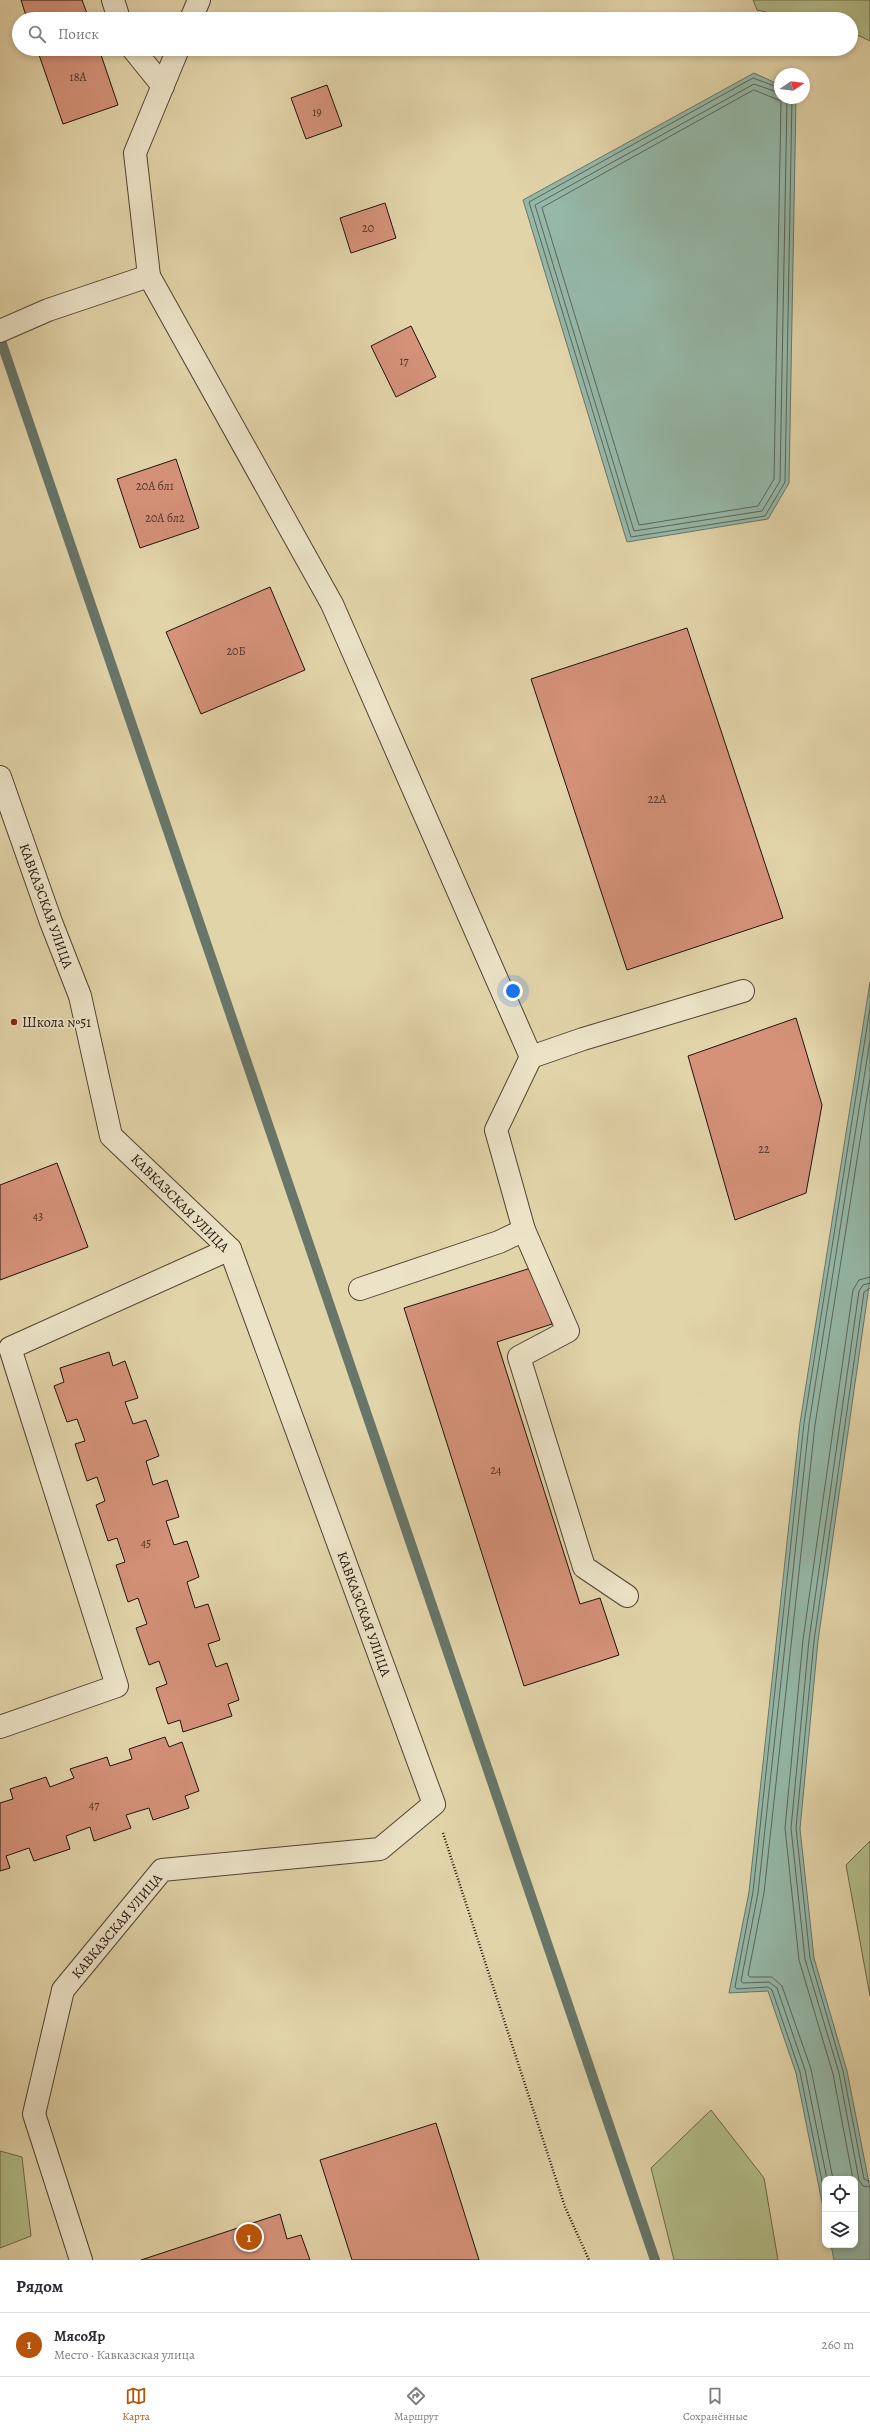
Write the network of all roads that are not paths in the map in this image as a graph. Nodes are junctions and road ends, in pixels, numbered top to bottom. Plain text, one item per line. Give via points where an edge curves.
1 (113, 0) edge
2 (199, 0) edge
3 (117, 12) edge
4 (194, 12) edge
5 (139, 56) edge
6 (175, 56) edge
7 (163, 86) junction
8 (149, 276) junction
9 (0, 331) edge
10 (0, 777) edge
11 (743, 991) dead end
12 (531, 1057) junction
13 (524, 1230) junction
14 (230, 1249) junction
15 (360, 1289) dead end
16 (5, 1350) edge
17 (626, 1596) dead end
18 (0, 1727) edge
19 (81, 2260) edge

1 - 3 street
2 - 4 street
5 - 7 street
6 - 7 street
7 - 8 street via 135,153
8 - 9 street via 48,310
8 - 12 street via 332,604
10 - 14 street, КАВКАЗСКАЯ УЛИЦА via 80,996 111,1136
11 - 12 street
12 - 13 street via 496,1130
13 - 15 street via 499,1242
13 - 17 street via 568,1331 519,1357 584,1567
14 - 16 street
14 - 19 street, КАВКАЗСКАЯ УЛИЦА via 434,1804 380,1849 162,1870 63,1990 34,2114
16 - 18 street via 117,1686

